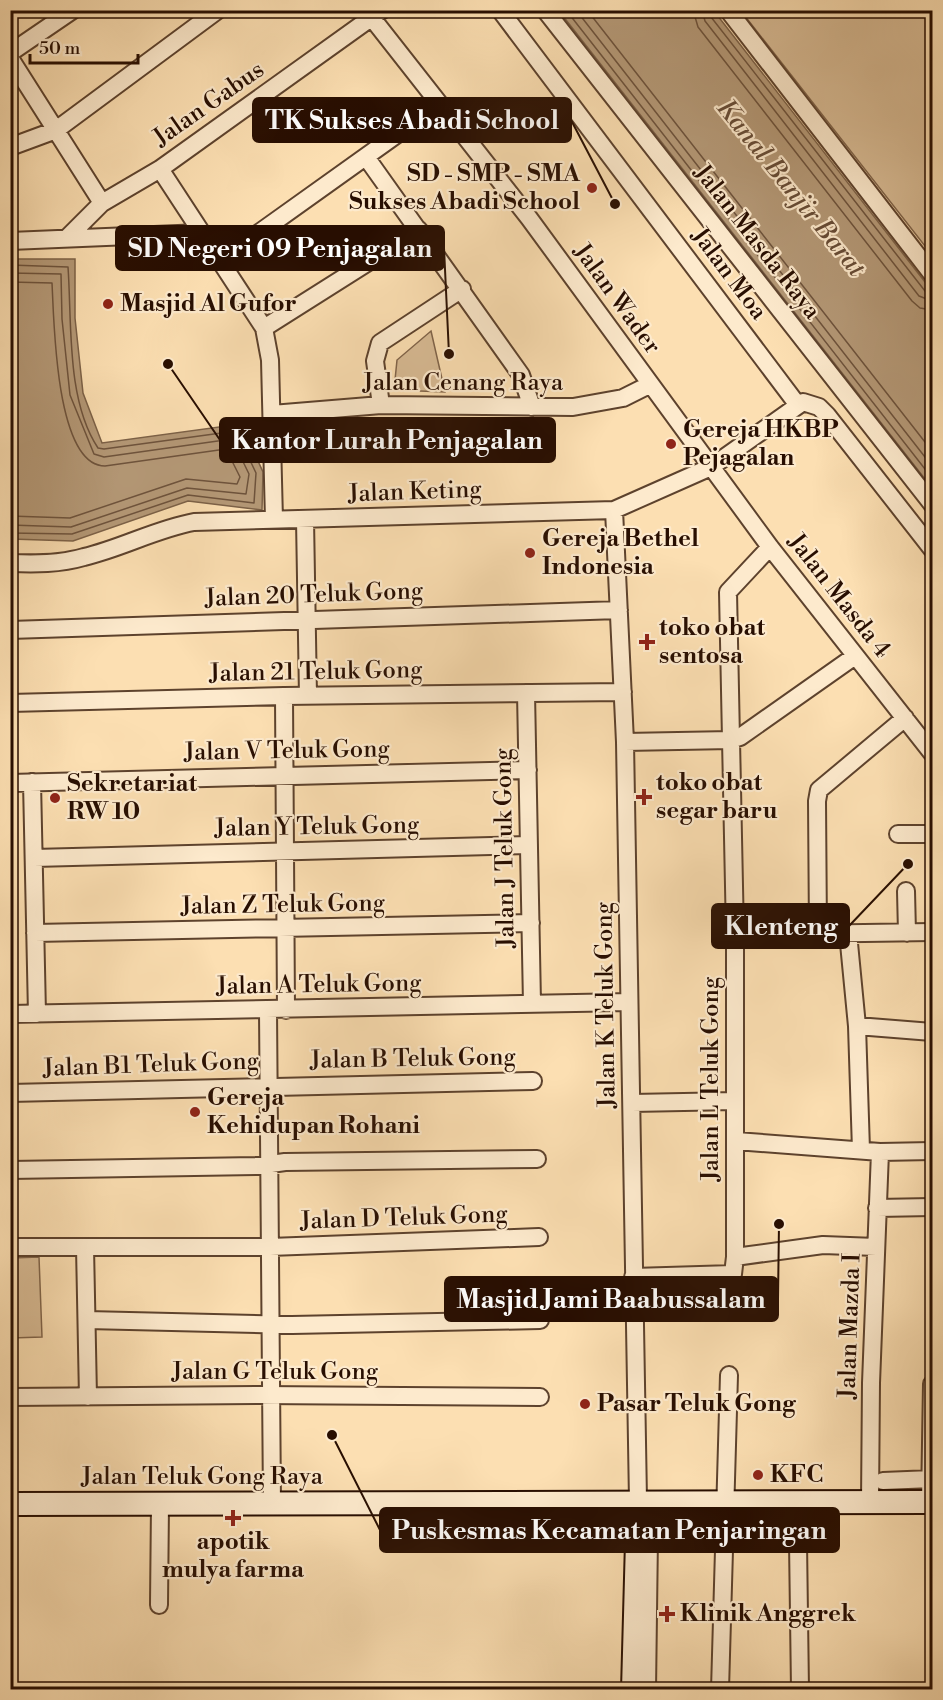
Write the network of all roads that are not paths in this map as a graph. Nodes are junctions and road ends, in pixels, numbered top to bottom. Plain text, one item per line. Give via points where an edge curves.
1 (73, 10) edge
2 (219, 10) edge
3 (500, 10) edge
4 (545, 10) edge
5 (728, 10) edge
6 (377, 14) edge
7 (10, 53) edge
8 (10, 58) edge
9 (438, 105) junction
10 (56, 130) junction
11 (10, 147) edge
12 (366, 157) junction
13 (159, 169) junction
14 (102, 202) junction
15 (419, 230) junction
16 (202, 233) junction
17 (66, 239) junction
18 (10, 241) edge
19 (221, 260) junction
20 (933, 274) edge
21 (462, 289) junction
22 (264, 328) junction
23 (649, 385) junction
24 (797, 404) junction
25 (381, 405) junction
26 (532, 407) junction
27 (272, 414) junction
28 (711, 467) junction
29 (933, 504) edge
30 (614, 510) junction
31 (304, 519) junction
32 (274, 520) junction
33 (770, 547) junction
34 (933, 549) edge
35 (10, 563) edge
36 (619, 610) junction
37 (307, 619) junction
38 (10, 630) edge
39 (855, 656) junction
40 (623, 692) junction
41 (526, 693) junction
42 (284, 696) junction
43 (308, 696) junction
44 (10, 703) edge
45 (905, 718) junction
46 (731, 740) junction
47 (625, 742) junction
48 (933, 753) edge
49 (528, 770) junction
50 (285, 775) junction
51 (32, 782) junction
52 (10, 783) edge
53 (898, 834) dead end
54 (933, 834) edge
55 (529, 845) junction
56 (285, 852) junction
57 (34, 858) junction
58 (906, 891) dead end
59 (531, 923) junction
60 (285, 929) junction
61 (933, 932) edge
62 (35, 933) junction
63 (818, 933) junction
64 (848, 933) junction
65 (907, 933) junction
66 (735, 935) junction
67 (629, 1002) junction
68 (532, 1003) junction
69 (286, 1010) junction
70 (268, 1011) junction
71 (10, 1014) edge
72 (37, 1014) junction
73 (857, 1026) junction
74 (933, 1032) edge
75 (533, 1081) dead end
76 (293, 1085) joint
77 (269, 1086) junction
78 (10, 1093) edge
79 (735, 1101) junction
80 (632, 1103) junction
81 (736, 1141) junction
82 (861, 1150) junction
83 (933, 1151) edge
84 (880, 1152) junction
85 (537, 1159) dead end
86 (269, 1163) junction
87 (10, 1170) edge
88 (933, 1207) edge
89 (877, 1208) junction
90 (539, 1237) dead end
91 (10, 1247) edge
92 (85, 1247) junction
93 (270, 1247) junction
94 (876, 1247) junction
95 (734, 1265) junction
96 (633, 1277) junction
97 (87, 1320) junction
98 (540, 1320) dead end
99 (271, 1324) junction
100 (729, 1375) dead end
101 (933, 1384) edge
102 (271, 1395) junction
103 (10, 1397) edge
104 (88, 1397) junction
105 (540, 1397) dead end
106 (931, 1479) edge
107 (883, 1481) dead end
108 (638, 1502) junction
109 (726, 1502) junction
110 (870, 1502) junction
111 (931, 1502) edge
112 (10, 1503) edge
113 (160, 1504) junction
114 (272, 1504) junction
115 (725, 1539) junction
116 (159, 1605) dead end
117 (633, 1689) edge
118 (647, 1689) edge
119 (720, 1689) edge
120 (800, 1689) edge

1 - 7 street
2 - 10 street
3 - 24 street, Jalan Moa
4 - 29 street, Jalan Masda Raya
5 - 20 street
6 - 9 street, Jalan Wader
6 - 13 street, Jalan Gabus
8 - 10 street
9 - 12 street
9 - 23 street, Jalan Wader via 529,218
10 - 11 street
10 - 14 street
12 - 15 street
12 - 19 street
13 - 14 street, Jalan Gabus
13 - 16 street
14 - 17 street, Jalan Gabus
15 - 21 street
15 - 22 street
16 - 17 street
16 - 19 street
17 - 18 street
19 - 22 street
21 - 25 street via 380,343 375,361
21 - 26 street via 521,375
22 - 27 street via 270,360
23 - 26 street, Jalan Cenang Raya via 623,398 590,405
23 - 28 street, Jalan Wader
24 - 28 street, Jalan Keting
24 - 34 street via 819,407
25 - 26 street, Jalan Cenang Raya
25 - 27 street, Jalan Cenang Raya
27 - 32 street
28 - 30 street, Jalan Keting
28 - 33 street, Jalan Masda 4
30 - 31 street, Jalan Keting
30 - 36 street, Jalan K Teluk Gong
31 - 32 street, Jalan Keting
31 - 37 street
32 - 35 street, Jalan Keting via 194,522 85,557 54,563
33 - 39 street, Jalan Masda 4
33 - 46 street, Jalan L Teluk Gong via 728,592
36 - 37 street, Jalan 20 Teluk Gong
36 - 40 street, Jalan K Teluk Gong
37 - 38 street, Jalan 20 Teluk Gong
37 - 43 street
39 - 45 street, Jalan Masda 4
39 - 46 street via 762,723
40 - 41 street, Jalan 21 Teluk Gong
40 - 47 street, Jalan K Teluk Gong
41 - 43 street, Jalan 21 Teluk Gong
41 - 49 street, Jalan J Teluk Gong
42 - 43 street, Jalan 21 Teluk Gong
42 - 44 street, Jalan 21 Teluk Gong
42 - 50 street
45 - 48 street, Jalan Masda 4
45 - 63 street via 819,789
46 - 47 street
46 - 66 street, Jalan L Teluk Gong
47 - 67 street, Jalan K Teluk Gong
49 - 50 street, Jalan V Teluk Gong
49 - 55 street, Jalan J Teluk Gong
50 - 51 street, Jalan V Teluk Gong
50 - 56 street
51 - 52 street, Jalan V Teluk Gong
51 - 57 street
53 - 54 street
55 - 56 street, Jalan Y Teluk Gong
55 - 59 street, Jalan J Teluk Gong
56 - 57 street, Jalan Y Teluk Gong
56 - 60 street
57 - 62 street
58 - 65 street
59 - 60 street, Jalan Z Teluk Gong
59 - 68 street, Jalan J Teluk Gong
60 - 62 street, Jalan Z Teluk Gong
60 - 69 street
61 - 65 street
62 - 72 street
63 - 64 street
63 - 66 street
64 - 65 street
64 - 73 street
66 - 79 street, Jalan L Teluk Gong
67 - 68 street, Jalan A Teluk Gong
67 - 80 street, Jalan K Teluk Gong
68 - 69 street, Jalan A Teluk Gong
69 - 70 street, Jalan A Teluk Gong
70 - 72 street, Jalan A Teluk Gong
70 - 77 street
71 - 72 street, Jalan A Teluk Gong
73 - 74 street
73 - 82 street
75 - 76 street, Jalan B Teluk Gong
76 - 77 street, Jalan B1 Teluk Gong
77 - 78 street, Jalan B1 Teluk Gong
77 - 86 street
79 - 80 street
79 - 81 street, Jalan L Teluk Gong
80 - 96 street, Jalan K Teluk Gong
81 - 82 street
81 - 95 street, Jalan L Teluk Gong
82 - 84 street
83 - 84 street
84 - 89 street, Jalan Mazda I
85 - 86 street
86 - 87 street
86 - 93 street
88 - 89 street
89 - 94 street, Jalan Mazda I
90 - 93 street, Jalan D Teluk Gong
91 - 92 street, Jalan D Teluk Gong
92 - 93 street, Jalan D Teluk Gong
92 - 97 street
93 - 99 street
94 - 95 street via 823,1245
94 - 110 street, Jalan Mazda I
95 - 96 street
96 - 108 street, Jalan K Teluk Gong
97 - 99 street
97 - 104 street
98 - 99 street
99 - 102 street
100 - 109 street
101 - 106 street
102 - 104 street, Jalan G Teluk Gong
102 - 105 street, Jalan G Teluk Gong
102 - 114 street
103 - 104 street, Jalan G Teluk Gong
106 - 107 street
106 - 111 street
108 - 109 main road, Jalan Teluk Gong Raya
108 - 114 main road, Jalan Teluk Gong Raya
108 - 117 main road
109 - 110 main road, Jalan Teluk Gong Raya
109 - 115 street
110 - 111 main road, Jalan Teluk Gong Raya
112 - 113 main road, Jalan Teluk Gong Raya
113 - 114 main road, Jalan Teluk Gong Raya
113 - 116 street
115 - 118 street via 649,1536
115 - 119 street
115 - 120 street via 788,1538 798,1542

